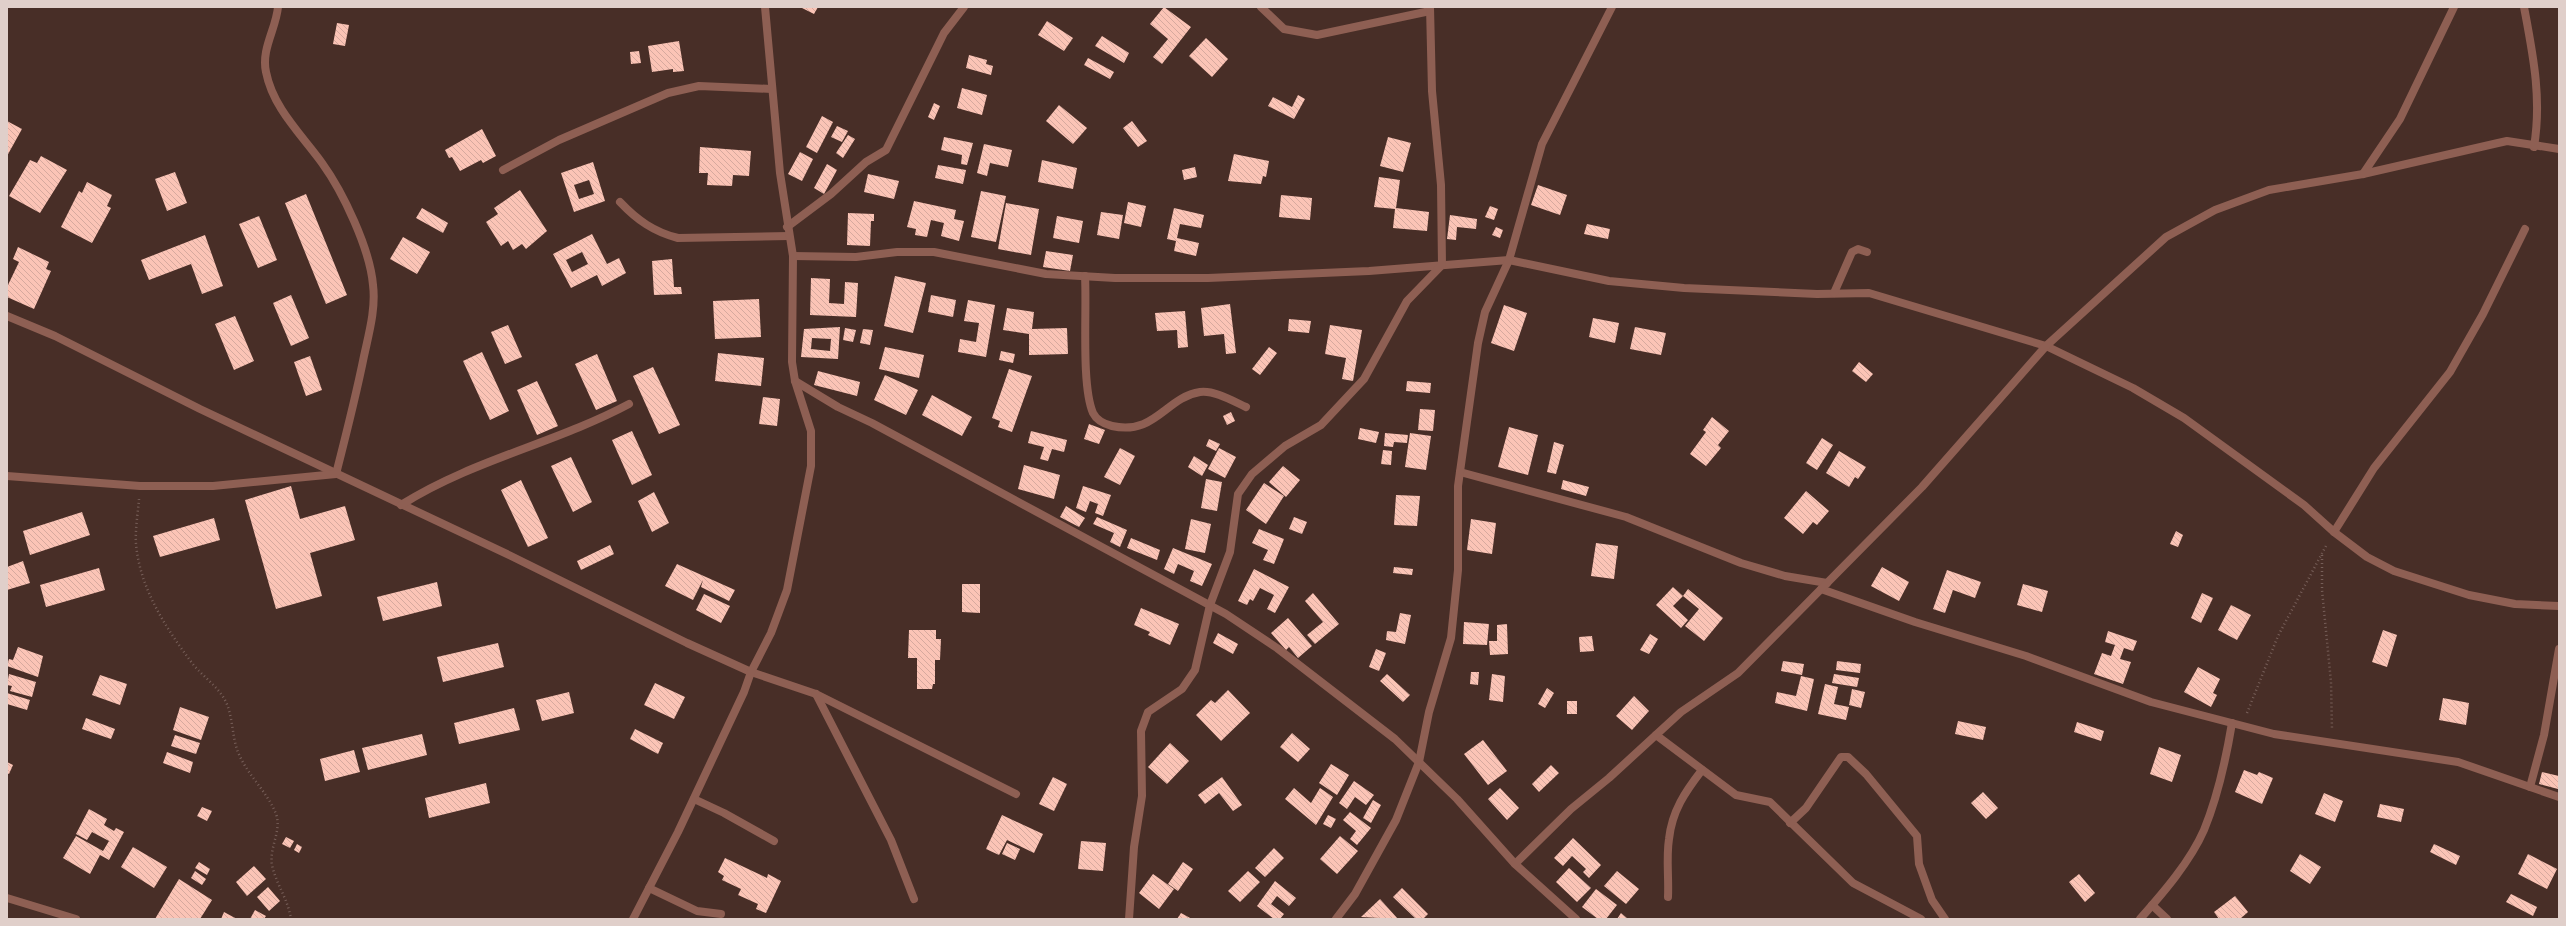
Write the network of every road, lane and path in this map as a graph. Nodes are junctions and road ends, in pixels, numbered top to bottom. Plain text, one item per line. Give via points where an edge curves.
1 (278, 7) edge
2 (764, 7) edge
3 (964, 7) edge
4 (1262, 7) edge
5 (1612, 7) edge
6 (2454, 7) edge
7 (2524, 7) edge
8 (1430, 9) edge
9 (772, 88) junction
10 (2534, 147) junction
11 (2559, 149) edge
12 (503, 170) dead end
13 (2363, 174) junction
14 (620, 202) dead end
15 (787, 227) junction
16 (2525, 229) dead end
17 (789, 236) junction
18 (1867, 252) dead end
19 (793, 256) junction
20 (1509, 260) junction
21 (1442, 265) junction
22 (1085, 276) junction
23 (1834, 293) junction
24 (7, 316) edge
25 (2046, 346) junction
26 (795, 381) junction
27 (629, 404) dead end
28 (1246, 407) dead end
29 (1460, 472) junction
30 (336, 474) junction
31 (7, 476) edge
32 (140, 486) junction
33 (402, 504) junction
34 (2334, 532) junction
35 (2322, 555) junction
36 (1824, 586) junction
37 (1210, 605) junction
38 (2559, 606) edge
39 (2559, 649) edge
40 (751, 672) junction
41 (816, 694) junction
42 (2232, 723) junction
43 (2241, 726) junction
44 (1656, 735) junction
45 (2332, 743) junction
46 (1419, 762) junction
47 (1702, 770) junction
48 (2530, 787) junction
49 (1016, 794) dead end
50 (2559, 797) edge
51 (694, 799) junction
52 (1790, 823) junction
53 (774, 842) dead end
54 (1515, 864) junction
55 (649, 888) junction
56 (1668, 897) dead end
57 (7, 898) edge
58 (914, 899) dead end
59 (2152, 905) junction
60 (720, 914) dead end
61 (76, 919) edge
62 (291, 919) edge
63 (633, 919) edge
64 (1129, 919) edge
65 (1336, 919) edge
66 (1576, 919) edge
67 (1921, 919) edge
68 (1945, 919) edge
69 (2140, 919) edge
70 (2167, 919) edge

1 - 30 street via 266,52 265,70 268,83 279,107 336,187 363,242 374,285 371,325 355,403
2 - 9 street
3 - 15 street via 944,33 886,150 866,162 831,194
4 - 8 street via 1284,29 1317,35
5 - 20 street via 1542,144
6 - 13 street via 2400,119
7 - 10 street via 2538,94 2539,118
8 - 21 street via 1432,91 1441,185
9 - 12 street via 699,86 668,93 559,140
9 - 15 street
10 - 11 street
10 - 13 street via 2508,142 2498,143
13 - 25 street via 2269,190 2214,210 2166,237
14 - 17 street via 648,226 661,234 678,238
15 - 17 street
16 - 34 street via 2483,314 2450,372 2374,468
17 - 19 street
18 - 23 street via 1858,249 1852,252
19 - 22 street via 856,257 897,252 934,252 1046,274
19 - 26 street via 792,362
20 - 21 street
20 - 23 street via 1609,281 1684,288
20 - 29 street via 1482,324
21 - 22 street via 1208,278
21 - 37 street via 1407,301 1364,380 1320,425 1285,446 1248,479 1238,494 1232,520 1230,552
22 - 28 street via 1087,378 1093,412 1098,420 1115,427 1134,429 1183,399 1200,392 1223,396
23 - 25 street via 1869,293 1900,300
24 - 30 street via 55,336 200,410
25 - 34 street via 2133,388 2184,418 2304,505
25 - 36 street via 1922,487
26 - 37 street via 838,407
26 - 40 street via 811,431 811,466 787,590 772,633
27 - 33 street via 603,418 461,473 428,488
29 - 36 street via 1626,517 1741,562
29 - 46 street via 1458,570 1451,638 1429,712
30 - 32 street via 212,486
30 - 33 street
31 - 32 street
32 - 62 path via 136,543 141,572 154,604 170,631 193,664 220,692 227,704 238,754 276,815 277,830 272,864 287,900
33 - 40 street
34 - 35 path
34 - 38 street via 2367,557 2421,581 2469,595 2515,604
35 - 43 path via 2278,636
35 - 45 path via 2322,590 2331,682
36 - 42 street via 1915,622 2026,656 2151,702
36 - 44 street via 1738,673 1681,712
37 - 46 street via 1283,653 1369,718
37 - 64 street via 1190,679 1182,689 1148,712 1141,731 1142,796 1134,847
39 - 48 street via 2544,735
40 - 41 street
40 - 51 street
41 - 49 street
41 - 58 street via 891,840
42 - 43 street
42 - 59 street via 2225,766 2204,830 2184,864
43 - 45 street
44 - 47 street
44 - 54 street via 1571,809
45 - 48 street via 2458,762
46 - 54 street via 1498,843
46 - 65 street via 1396,820 1355,894
47 - 52 street via 1736,795 1770,802
47 - 56 street via 1685,791 1672,821 1668,840
48 - 50 street
51 - 53 street
51 - 55 street
52 - 67 street via 1853,883
52 - 68 street via 1806,808 1841,757 1848,757 1866,774 1917,836 1919,864 1932,900
54 - 66 street
55 - 60 street via 696,911
55 - 63 street
57 - 61 street
59 - 69 street
59 - 70 street

